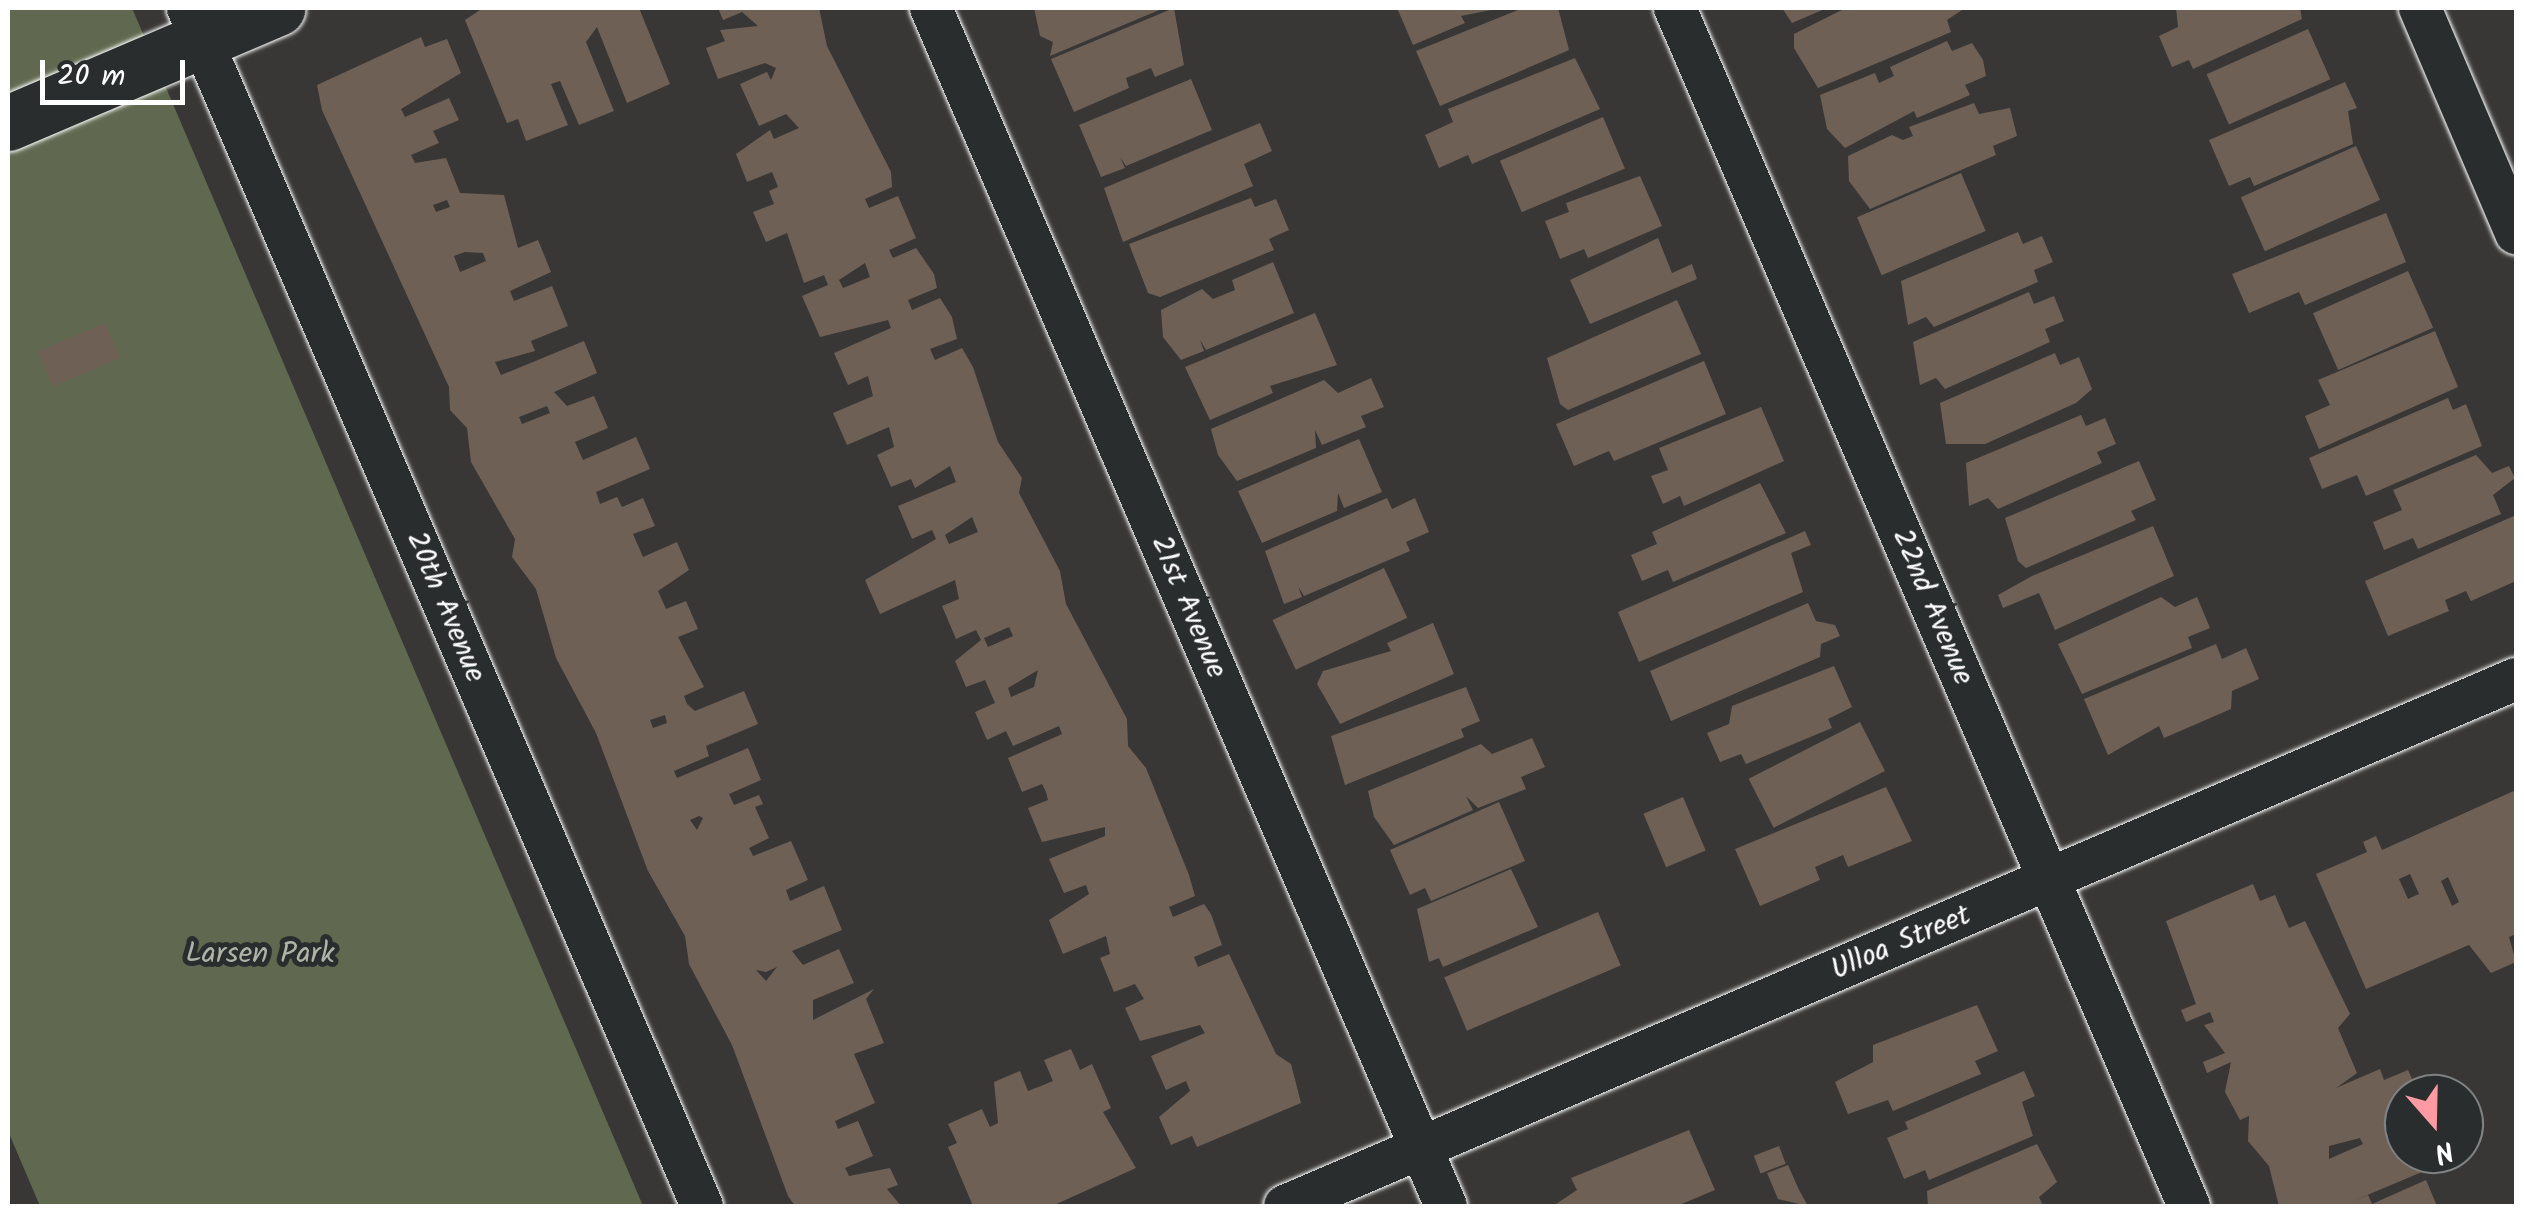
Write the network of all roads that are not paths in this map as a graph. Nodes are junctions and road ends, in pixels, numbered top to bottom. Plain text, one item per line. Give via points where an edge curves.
1 (276, 8) edge
2 (932, 8) edge
3 (1675, 8) edge
4 (2420, 8) edge
5 (195, 24) edge
6 (8, 123) edge
7 (2516, 233) edge
8 (2516, 680) edge
9 (2048, 880) junction
10 (1420, 1148) junction
11 (702, 1206) edge
12 (1285, 1206) edge
13 (1446, 1206) edge
14 (2189, 1206) edge

1 - 5 street
2 - 10 street, 21st Avenue
3 - 9 street, 22nd Avenue
4 - 7 street
5 - 6 street
5 - 11 street, 20th Avenue
8 - 9 street, Ulloa Street
9 - 10 street, Ulloa Street
9 - 14 street, 22nd Avenue
10 - 12 street, Ulloa Street
10 - 13 street, 21st Avenue

